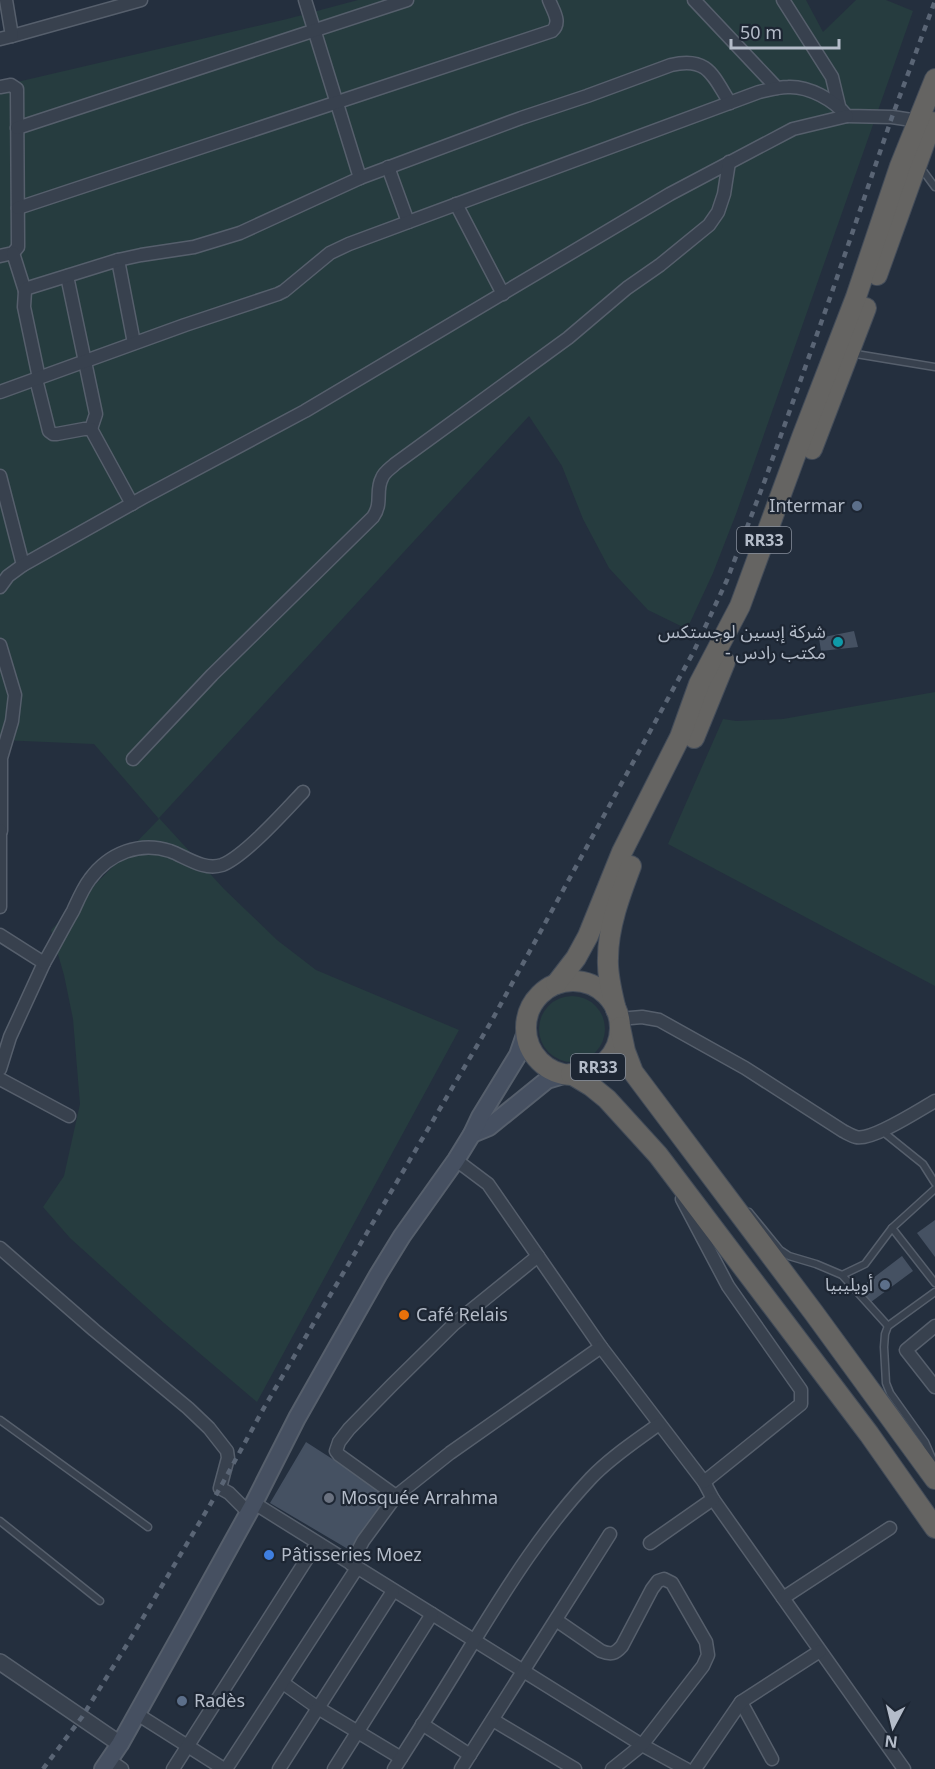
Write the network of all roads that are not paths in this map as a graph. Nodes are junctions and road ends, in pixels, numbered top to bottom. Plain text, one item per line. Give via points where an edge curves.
1 (6, 0) edge
2 (141, 0) edge
3 (305, 0) edge
4 (408, 0) edge
5 (549, 0) edge
6 (694, 0) edge
7 (783, 0) edge
8 (316, 30) junction
9 (6, 37) edge
10 (935, 79) edge
11 (0, 87) edge
12 (777, 88) junction
13 (337, 102) junction
14 (730, 103) junction
15 (843, 111) junction
16 (929, 119) edge
17 (17, 128) junction
18 (729, 162) junction
19 (917, 162) junction
20 (388, 167) junction
21 (360, 178) junction
22 (935, 187) edge
23 (456, 204) junction
24 (18, 208) junction
25 (408, 222) junction
26 (13, 254) junction
27 (0, 256) edge
28 (118, 260) junction
29 (67, 276) junction
30 (25, 291) junction
31 (503, 294) junction
32 (134, 344) junction
33 (850, 353) junction
34 (86, 362) junction
35 (935, 367) edge
36 (37, 379) junction
37 (0, 392) edge
38 (92, 429) junction
39 (0, 476) edge
40 (132, 504) junction
41 (23, 565) junction
42 (0, 587) edge
43 (0, 645) edge
44 (133, 759) dead end
45 (303, 792) dead end
46 (0, 830) edge
47 (0, 907) edge
48 (0, 934) edge
49 (44, 963) junction
50 (556, 984) junction
51 (618, 1018) junction
52 (526, 1032) junction
53 (5, 1034) edge
54 (0, 1069) edge
55 (569, 1074) junction
56 (0, 1079) edge
57 (935, 1101) edge
58 (69, 1116) dead end
59 (882, 1130) junction
60 (472, 1134) junction
61 (658, 1155) junction
62 (456, 1160) junction
63 (935, 1183) edge
64 (716, 1184) junction
65 (935, 1189) edge
66 (892, 1228) junction
67 (0, 1248) edge
68 (538, 1256) junction
69 (842, 1275) junction
70 (935, 1283) edge
71 (935, 1292) edge
72 (888, 1326) junction
73 (935, 1326) edge
74 (601, 1347) junction
75 (935, 1387) edge
76 (0, 1420) edge
77 (659, 1424) junction
78 (935, 1465) edge
79 (935, 1479) edge
80 (704, 1482) junction
81 (396, 1496) junction
82 (713, 1499) junction
83 (251, 1507) junction
84 (0, 1521) edge
85 (148, 1527) dead end
86 (890, 1528) dead end
87 (935, 1528) edge
88 (610, 1534) dead end
89 (317, 1543) junction
90 (650, 1543) dead end
91 (354, 1566) junction
92 (393, 1591) junction
93 (783, 1598) junction
94 (100, 1601) dead end
95 (432, 1614) junction
96 (556, 1620) junction
97 (474, 1641) junction
98 (820, 1651) junction
99 (0, 1662) edge
100 (524, 1671) junction
101 (283, 1683) junction
102 (741, 1702) junction
103 (318, 1707) junction
104 (137, 1714) junction
105 (493, 1720) junction
106 (422, 1724) junction
107 (358, 1732) junction
108 (120, 1744) junction
109 (642, 1745) junction
110 (188, 1746) junction
111 (470, 1755) junction
112 (772, 1759) dead end
113 (397, 1764) edge
114 (111, 1766) edge
115 (463, 1768) edge
116 (173, 1769) edge
117 (225, 1769) edge
118 (279, 1769) edge
119 (334, 1769) edge
120 (575, 1769) edge
121 (612, 1769) edge
122 (686, 1769) edge
123 (695, 1769) edge
124 (904, 1769) edge

1 - 9 street
2 - 9 street
3 - 8 street
4 - 8 street
5 - 13 street via 558,21 552,31
6 - 12 street
7 - 15 street via 832,77
8 - 13 street
8 - 17 street
10 - 16 highway, RR33
11 - 17 street via 17,88
12 - 14 street
12 - 15 street via 810,91
13 - 21 street
13 - 24 street
14 - 20 street via 712,74 699,64 685,61
14 - 23 street
15 - 16 street
15 - 18 street via 794,129
16 - 19 highway, RR33
16 - 50 highway, RR33 via 900,166 856,297 740,606 699,684 680,737 622,852 588,936
17 - 24 street
18 - 31 street
18 - 44 street via 724,194 709,225 568,338 386,472 381,478 378,510 373,517 212,675
19 - 22 lane
19 - 33 highway, RR33
20 - 21 street
20 - 25 street
21 - 28 street via 240,233 194,247
23 - 25 street
23 - 31 street
24 - 26 street via 18,247
25 - 32 street via 330,253 278,294
26 - 27 street
26 - 30 street
28 - 29 street
28 - 32 street
29 - 30 street
29 - 34 street
30 - 36 street via 24,307
31 - 40 street via 305,411
32 - 34 street
33 - 35 lane
33 - 51 highway, RR33 via 748,612 692,743 622,888 608,957
34 - 36 street
34 - 38 street via 96,414
36 - 37 street
36 - 38 street via 51,433
38 - 40 street
39 - 41 street
40 - 41 street
41 - 42 street
43 - 46 street via 15,695 1,758
45 - 49 street via 244,850 221,865 192,861 157,847 131,849 104,863 90,879
46 - 47 street
48 - 49 street
49 - 53 street
50 - 51 highway via 584,982 597,988 608,998
50 - 52 highway, RR33 via 533,1003
51 - 55 highway, RR33 via 615,1048 602,1065 582,1074
51 - 59 street via 659,1020 746,1068 855,1137
51 - 64 highway via 633,1072
52 - 55 highway, RR33 via 529,1045 544,1065
52 - 60 main road, RR33 via 518,1055
53 - 54 street
55 - 60 main road, RR33 via 547,1080 489,1127
55 - 61 highway via 607,1099
56 - 58 street
57 - 59 street
59 - 63 lane via 923,1164
60 - 62 main road, RR33
61 - 80 street via 728,1286 801,1390 801,1404
61 - 87 highway via 869,1434
62 - 68 street via 488,1184
62 - 83 main road, RR33 via 378,1275
64 - 69 lane via 751,1213 780,1250
64 - 79 highway
65 - 66 lane
66 - 69 lane via 865,1264
66 - 70 lane
67 - 83 street via 209,1428 227,1451 220,1488
68 - 74 street
68 - 81 street via 454,1324 339,1442 339,1455
69 - 72 lane
71 - 72 lane
72 - 78 lane via 884,1347 886,1383 925,1442
73 - 75 street via 906,1350
74 - 77 street
74 - 81 street via 450,1453
76 - 85 lane
77 - 80 street
77 - 97 street via 615,1455 565,1508 525,1561
80 - 82 street
81 - 91 street via 363,1541
82 - 90 street
82 - 93 street
83 - 89 street
83 - 104 main road, RR33
84 - 94 lane
86 - 93 street
88 - 96 street
89 - 91 street
89 - 110 street
91 - 92 street
91 - 101 street
92 - 95 street
92 - 103 street
93 - 98 street
95 - 97 street
95 - 107 street
96 - 100 street
96 - 109 street via 601,1651 616,1653 658,1581 672,1583 706,1642 708,1655
97 - 100 street
97 - 106 street
98 - 102 street
98 - 124 street
99 - 108 street
100 - 105 street
100 - 109 street
101 - 103 street
101 - 117 street
102 - 112 street
102 - 123 street
103 - 107 street
103 - 118 street
104 - 108 main road, RR33
104 - 110 street
105 - 111 street
105 - 120 street
106 - 111 street
106 - 113 street
107 - 113 street
107 - 119 street
108 - 114 main road, RR33
109 - 121 street
109 - 122 street
110 - 116 street
110 - 117 street
111 - 115 street

